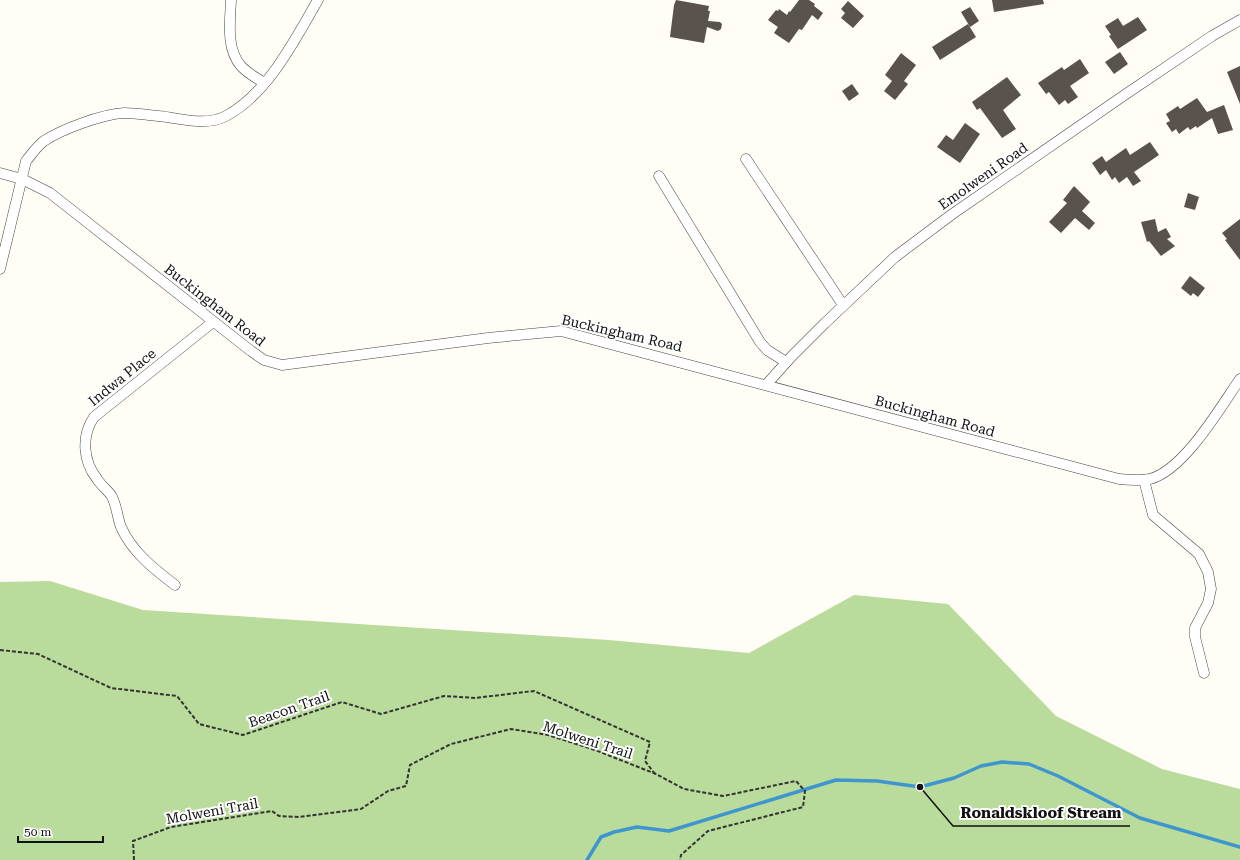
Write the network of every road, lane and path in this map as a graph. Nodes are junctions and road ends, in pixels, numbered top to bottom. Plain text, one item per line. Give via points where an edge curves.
1 (231, 0) edge
2 (318, 0) edge
3 (1240, 20) edge
4 (264, 83) junction
5 (746, 159) dead end
6 (0, 173) edge
7 (659, 176) dead end
8 (22, 179) junction
9 (0, 269) edge
10 (843, 306) junction
11 (213, 322) junction
12 (786, 362) junction
13 (1240, 379) edge
14 (766, 385) junction
15 (1144, 480) junction
16 (175, 585) dead end
17 (0, 650) edge
18 (1204, 672) dead end
19 (656, 774) junction
20 (134, 860) edge
21 (680, 860) edge

1 - 4 street via 231,40 234,56 242,67
2 - 4 street via 282,60
3 - 10 street, Emolweni Road via 1189,51 951,215 895,257
4 - 8 street via 244,104 226,116 208,122 125,113 91,120 52,136 40,144 26,161
5 - 10 street
6 - 8 street, Buckingham Road
7 - 12 street via 760,342 767,350
8 - 9 street
8 - 11 street, Buckingham Road via 50,193 75,211
10 - 12 street, Emolweni Road
11 - 14 street, Buckingham Road via 257,356 282,365 561,331
11 - 16 street, Indwa Place via 94,417 88,426 86,438 89,467 116,504 120,525 128,540 154,569
12 - 14 street, Emolweni Road
13 - 15 street, Buckingham Road via 1187,453 1160,475
14 - 15 street, Buckingham Road via 1119,479
15 - 18 street via 1153,515 1199,554 1208,572 1211,588 1195,637
17 - 19 path, Beacon Trail via 38,654 111,688 176,696 199,724 243,735 342,702 381,714 444,696 475,698 534,691 650,742 645,761
19 - 20 path, Molweni Trail via 548,735 511,729 451,744 410,765 406,786 388,791 360,809 299,817 279,816 272,811 171,827 133,841
19 - 21 path, Molweni Trail via 684,788 723,796 796,781 805,791 804,807 708,831 681,855

